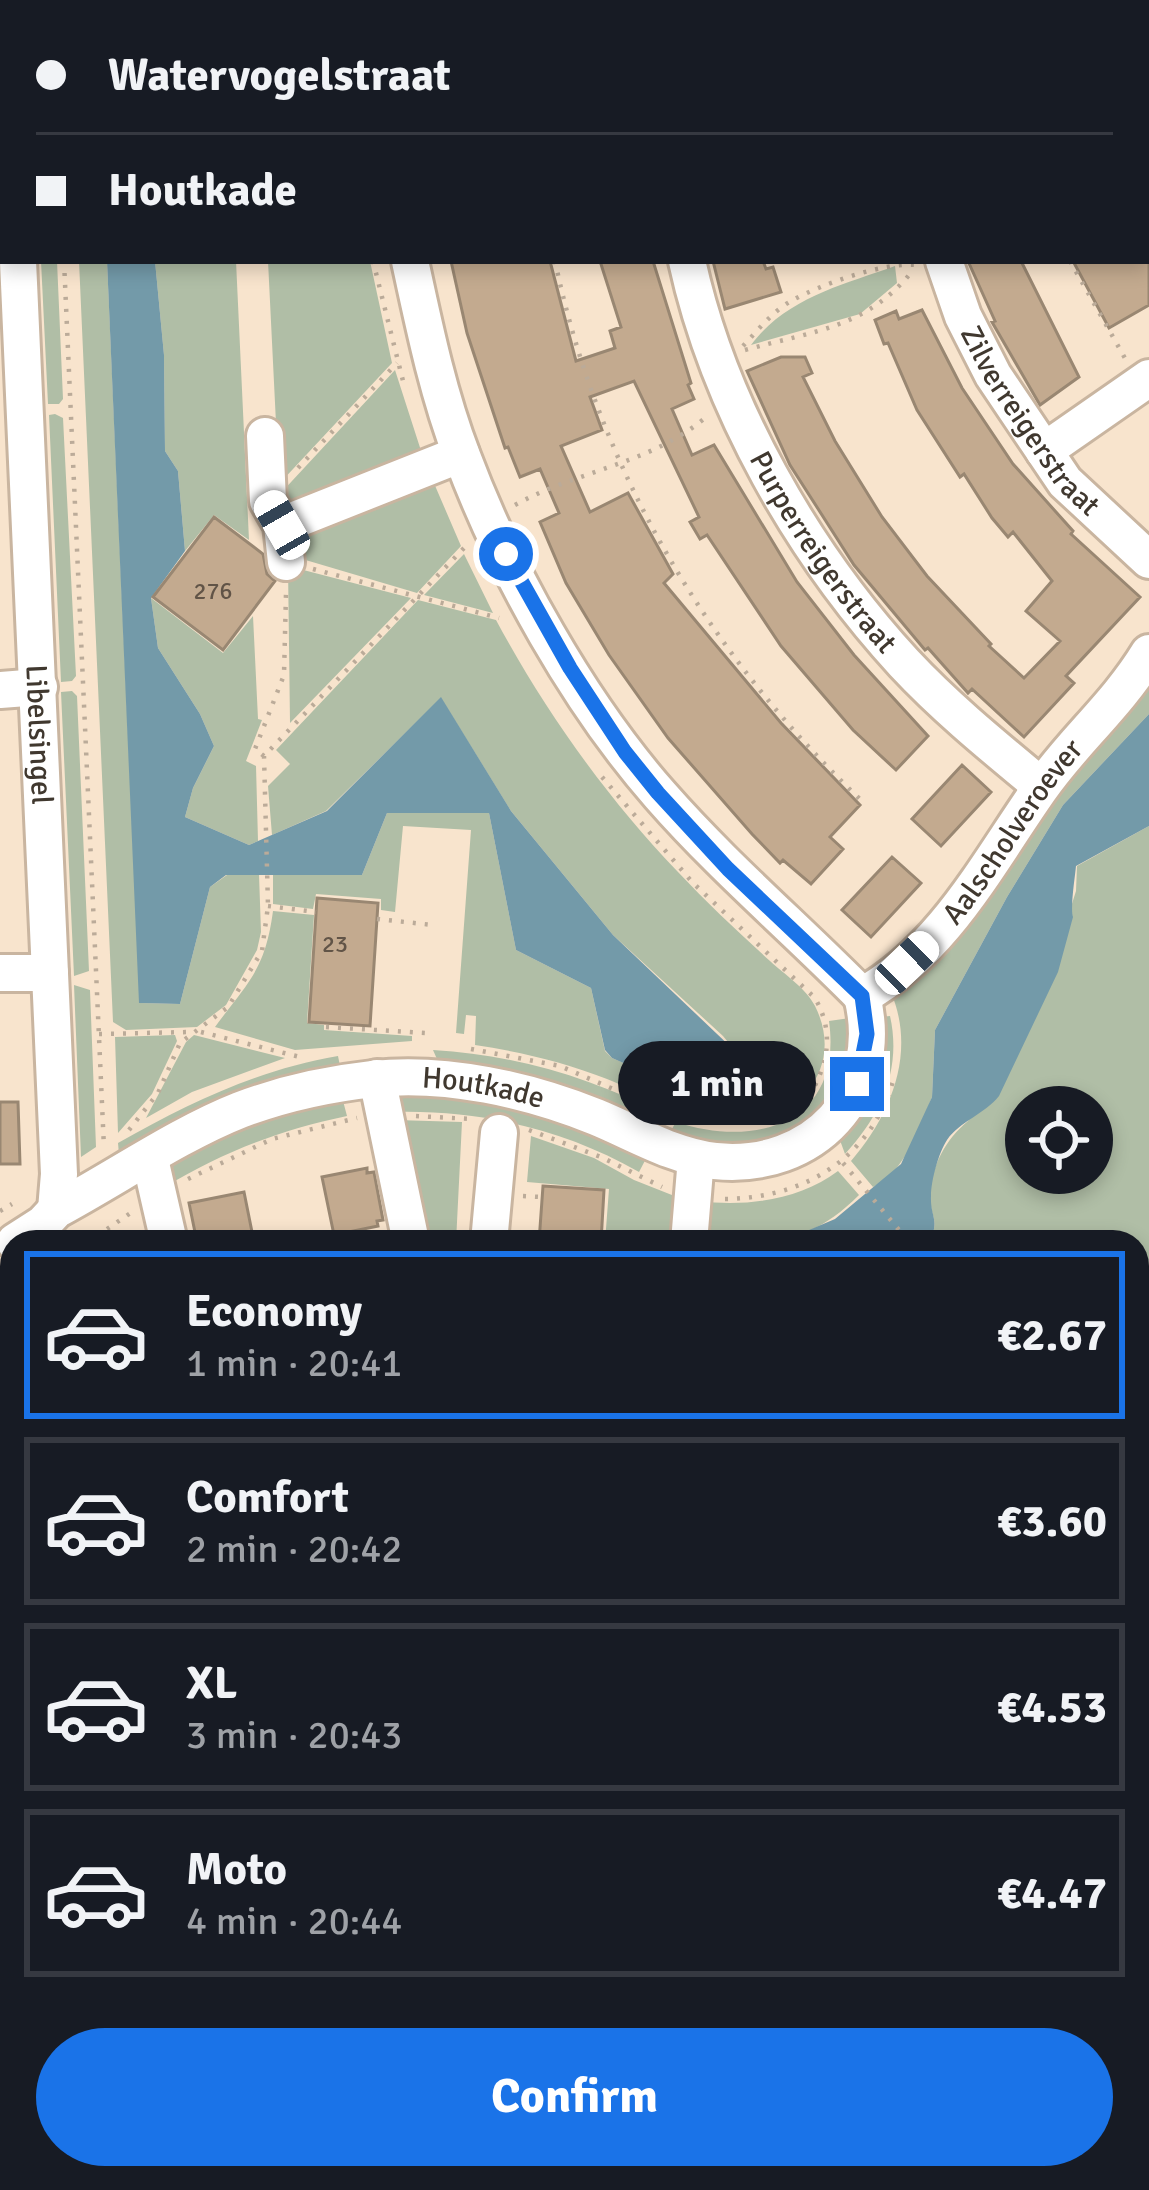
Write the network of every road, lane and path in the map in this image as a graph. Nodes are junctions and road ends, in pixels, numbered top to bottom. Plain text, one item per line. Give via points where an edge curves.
1 (18, 264) edge
2 (64, 264) edge
3 (411, 264) edge
4 (556, 264) edge
5 (688, 264) edge
6 (890, 264) edge
7 (930, 264) edge
8 (932, 264) edge
9 (1072, 264) edge
10 (397, 363) dead end
11 (1146, 380) edge
12 (730, 395) junction
13 (13, 412) edge
14 (265, 436) dead end
15 (1044, 451) junction
16 (460, 454) junction
17 (621, 466) junction
18 (489, 519) junction
19 (279, 529) junction
20 (465, 547) dead end
21 (1149, 560) edge
22 (417, 597) junction
23 (499, 618) dead end
24 (1149, 652) edge
25 (39, 687) junction
26 (0, 689) edge
27 (264, 756) junction
28 (1041, 786) junction
29 (864, 803) dead end
30 (268, 906) junction
31 (316, 912) dead end
32 (377, 919) dead end
33 (433, 925) dead end
34 (0, 973) edge
35 (50, 973) junction
36 (862, 996) junction
37 (326, 1027) dead end
38 (197, 1031) junction
39 (99, 1034) junction
40 (426, 1034) dead end
41 (300, 1057) dead end
42 (896, 1070) dead end
43 (377, 1078) junction
44 (385, 1117) junction
45 (502, 1127) junction
46 (139, 1146) junction
47 (831, 1149) junction
48 (697, 1157) junction
49 (160, 1195) junction
50 (692, 1196) junction
51 (106, 1200) junction
52 (107, 1229) joint
53 (33, 1230) edge
54 (40, 1230) edge
55 (167, 1230) edge
56 (409, 1230) edge
57 (490, 1230) edge
58 (690, 1230) edge
59 (899, 1230) edge

1 - 13 street, Libelsingel
2 - 39 path, Libelsingel
3 - 16 street
4 - 17 path
5 - 12 street, Purperreigerstraat
6 - 7 path via 792,300 738,352 862,317
8 - 15 street, Zilverreigerstraat
9 - 11 path
10 - 19 path
11 - 15 street
12 - 17 path via 669,445
12 - 28 street, Purperreigerstraat via 851,598 903,661
13 - 25 street, Libelsingel
14 - 19 street
15 - 21 street, Zilverreigerstraat via 1065,482
16 - 18 street
16 - 19 street
17 - 18 path via 549,486
17 - 29 path via 717,636
18 - 36 street via 625,752 728,869
19 - 22 path
19 - 27 path via 284,675 254,749
20 - 22 path
22 - 23 path
22 - 27 path
24 - 28 street, Aalscholveroever
25 - 26 street
25 - 35 street, Libelsingel
27 - 30 path
28 - 36 street, Aalscholveroever via 934,937
30 - 31 path
30 - 38 path via 262,952 243,988
32 - 33 path
34 - 35 street
35 - 53 street, Libelsingel via 59,1174
36 - 47 street via 862,1071
37 - 40 path
38 - 39 path
38 - 41 path
38 - 46 path via 180,1042
39 - 51 path, Libelsingel
42 - 47 path via 872,1128
43 - 44 street
43 - 46 street, Houtkade via 316,1088
43 - 48 street, Houtkade via 517,1092
44 - 45 path
44 - 49 path via 294,1131
44 - 56 street
45 - 50 path
45 - 57 street
46 - 49 street
46 - 51 street, Houtkade
47 - 48 street, Houtkade via 757,1160
47 - 50 path via 818,1179 784,1192
47 - 59 path
48 - 50 street
49 - 52 path
49 - 55 street
50 - 58 street
51 - 52 path, Libelsingel
51 - 54 street, Houtkade

